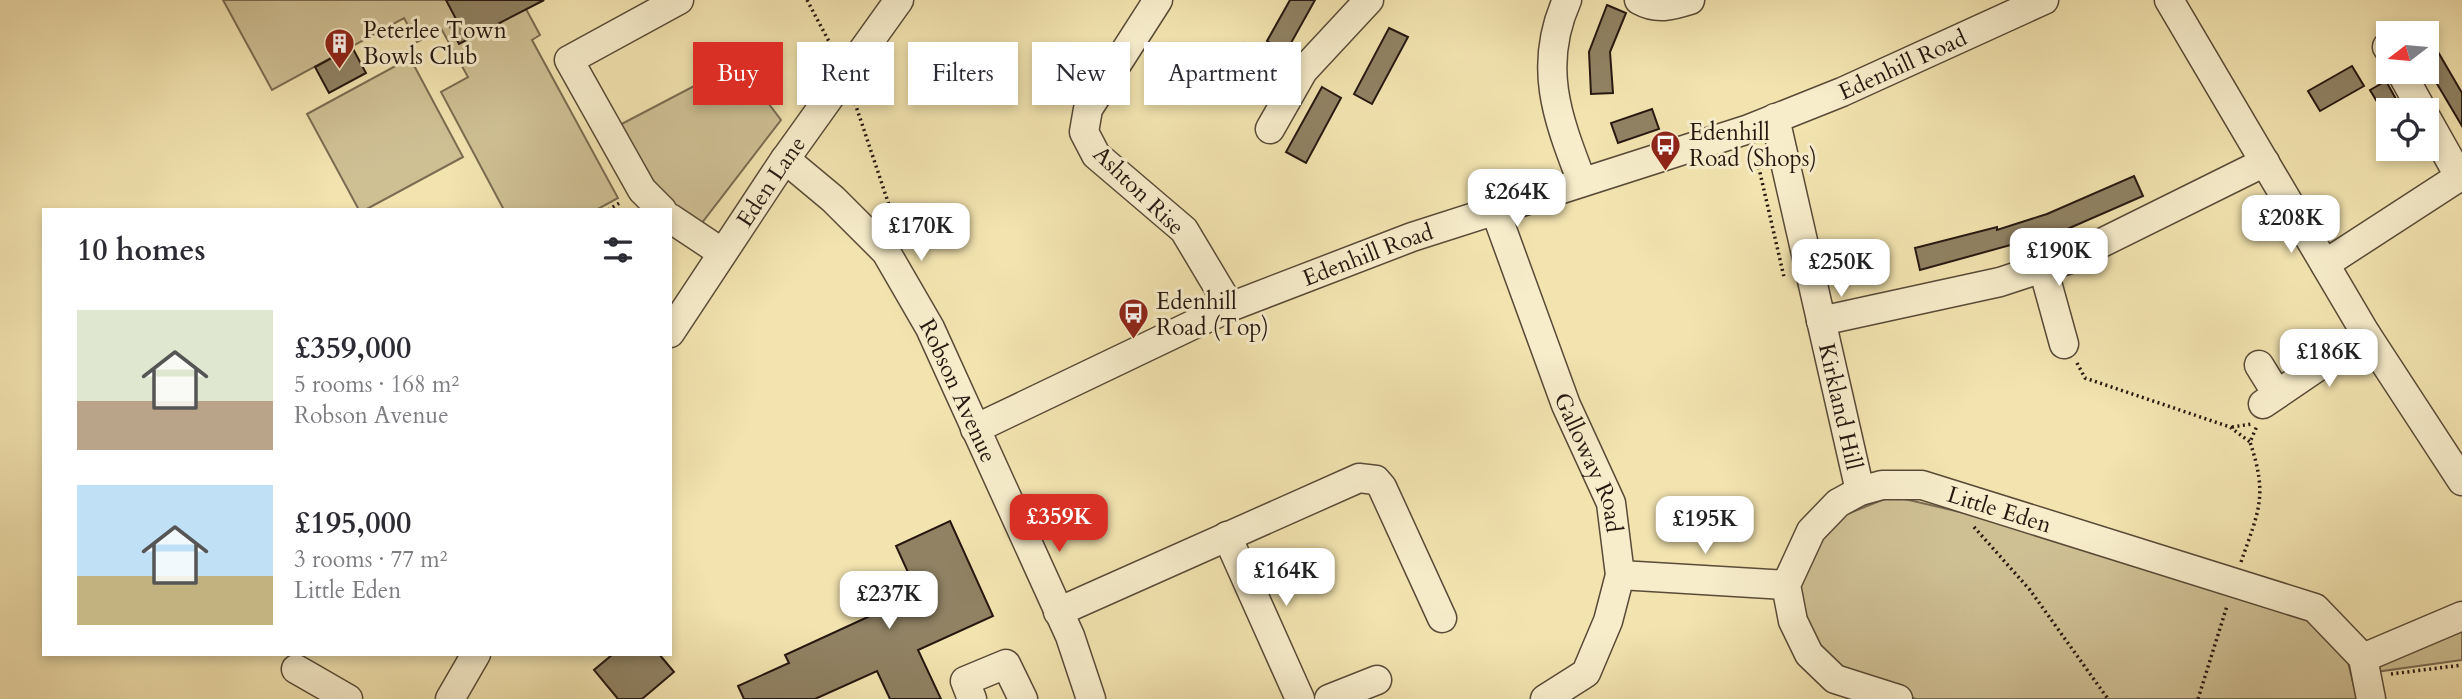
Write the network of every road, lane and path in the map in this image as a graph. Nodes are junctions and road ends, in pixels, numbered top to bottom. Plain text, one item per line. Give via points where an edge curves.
1 (679, 0) edge
2 (807, 0) edge
3 (1158, 0) edge
4 (1369, 0) edge
5 (1639, 0) edge
6 (1690, 0) edge
7 (2044, 0) edge
8 (2169, 0) edge
9 (1560, 2) edge
10 (889, 3) edge
11 (2003, 8) edge
12 (829, 42) edge
13 (866, 42) edge
14 (824, 105) edge
15 (856, 105) edge
16 (1776, 118) junction
17 (1270, 129) dead end
18 (2439, 139) edge
19 (785, 159) junction
20 (2265, 162) junction
21 (2461, 175) edge
22 (1582, 182) junction
23 (660, 208) edge
24 (1495, 210) junction
25 (672, 219) edge
26 (901, 239) dead end
27 (721, 252) junction
28 (2325, 264) junction
29 (2043, 268) junction
30 (1230, 307) junction
31 (1821, 321) junction
32 (672, 330) edge
33 (2366, 334) junction
34 (2064, 344) joint
35 (2259, 365) dead end
36 (2230, 428) junction
37 (975, 429) junction
38 (2250, 442) junction
39 (2462, 481) edge
40 (1860, 491) junction
41 (1964, 519) dead end
42 (1227, 536) junction
43 (1620, 575) junction
44 (2235, 581) junction
45 (1786, 585) junction
46 (1058, 612) junction
47 (2462, 616) edge
48 (1442, 618) dead end
49 (475, 656) edge
50 (2462, 665) edge
51 (296, 669) dead end
52 (2367, 678) edge
53 (1377, 680) dead end
54 (348, 699) edge
55 (450, 699) edge
56 (972, 699) edge
57 (1023, 699) edge
58 (1091, 699) edge
59 (1300, 699) edge
60 (1329, 699) edge
61 (1545, 699) edge
62 (1898, 699) edge
63 (2108, 699) edge
64 (2198, 699) edge

1 - 23 street via 569,60 642,190
2 - 12 path
3 - 30 street, Ashton Rise via 1088,109 1084,132 1096,155 1184,230
4 - 17 street via 1303,71
5 - 6 street via 1670,7
7 - 11 street, Edenhill Road
8 - 20 street
9 - 22 street via 1551,75 1558,118
10 - 13 street, Eden Lane
11 - 16 street, Edenhill Road via 1842,92
14 - 19 street, Eden Lane
15 - 26 path
16 - 22 street, Edenhill Road
16 - 31 street, Kirkland Hill
18 - 21 street
19 - 27 street, Eden Lane
19 - 37 street, Robson Avenue via 886,252 930,328
20 - 28 street
20 - 29 street
21 - 28 street
22 - 24 street, Edenhill Road
24 - 30 street, Edenhill Road
24 - 43 street, Galloway Road via 1566,405 1611,503
25 - 27 street
27 - 32 street, Eden Lane
28 - 33 street
29 - 31 street via 2000,282
29 - 34 street
30 - 37 street, Edenhill Road
31 - 40 street, Kirkland Hill
33 - 35 street via 2270,399
33 - 39 street
34 - 36 path via 2085,378
36 - 38 path
36 - 38 path via 2258,424
37 - 46 street, Robson Avenue
38 - 44 path via 2262,502
40 - 44 street, Little Eden via 1882,485 1922,485
40 - 45 street, Little Eden via 1838,503 1811,531
41 - 63 path via 2030,590
42 - 46 street
42 - 48 street via 1359,478 1376,480
42 - 59 street
43 - 45 street
43 - 61 street, Galloway Road via 1608,621 1586,673
44 - 52 street, Little Eden via 2315,608
44 - 64 path
45 - 62 street via 1793,621 1809,654 1836,679
46 - 58 street, Robson Avenue
47 - 52 street
49 - 55 street
50 - 52 path
51 - 54 street
53 - 60 street
56 - 57 street via 965,681 1006,664

